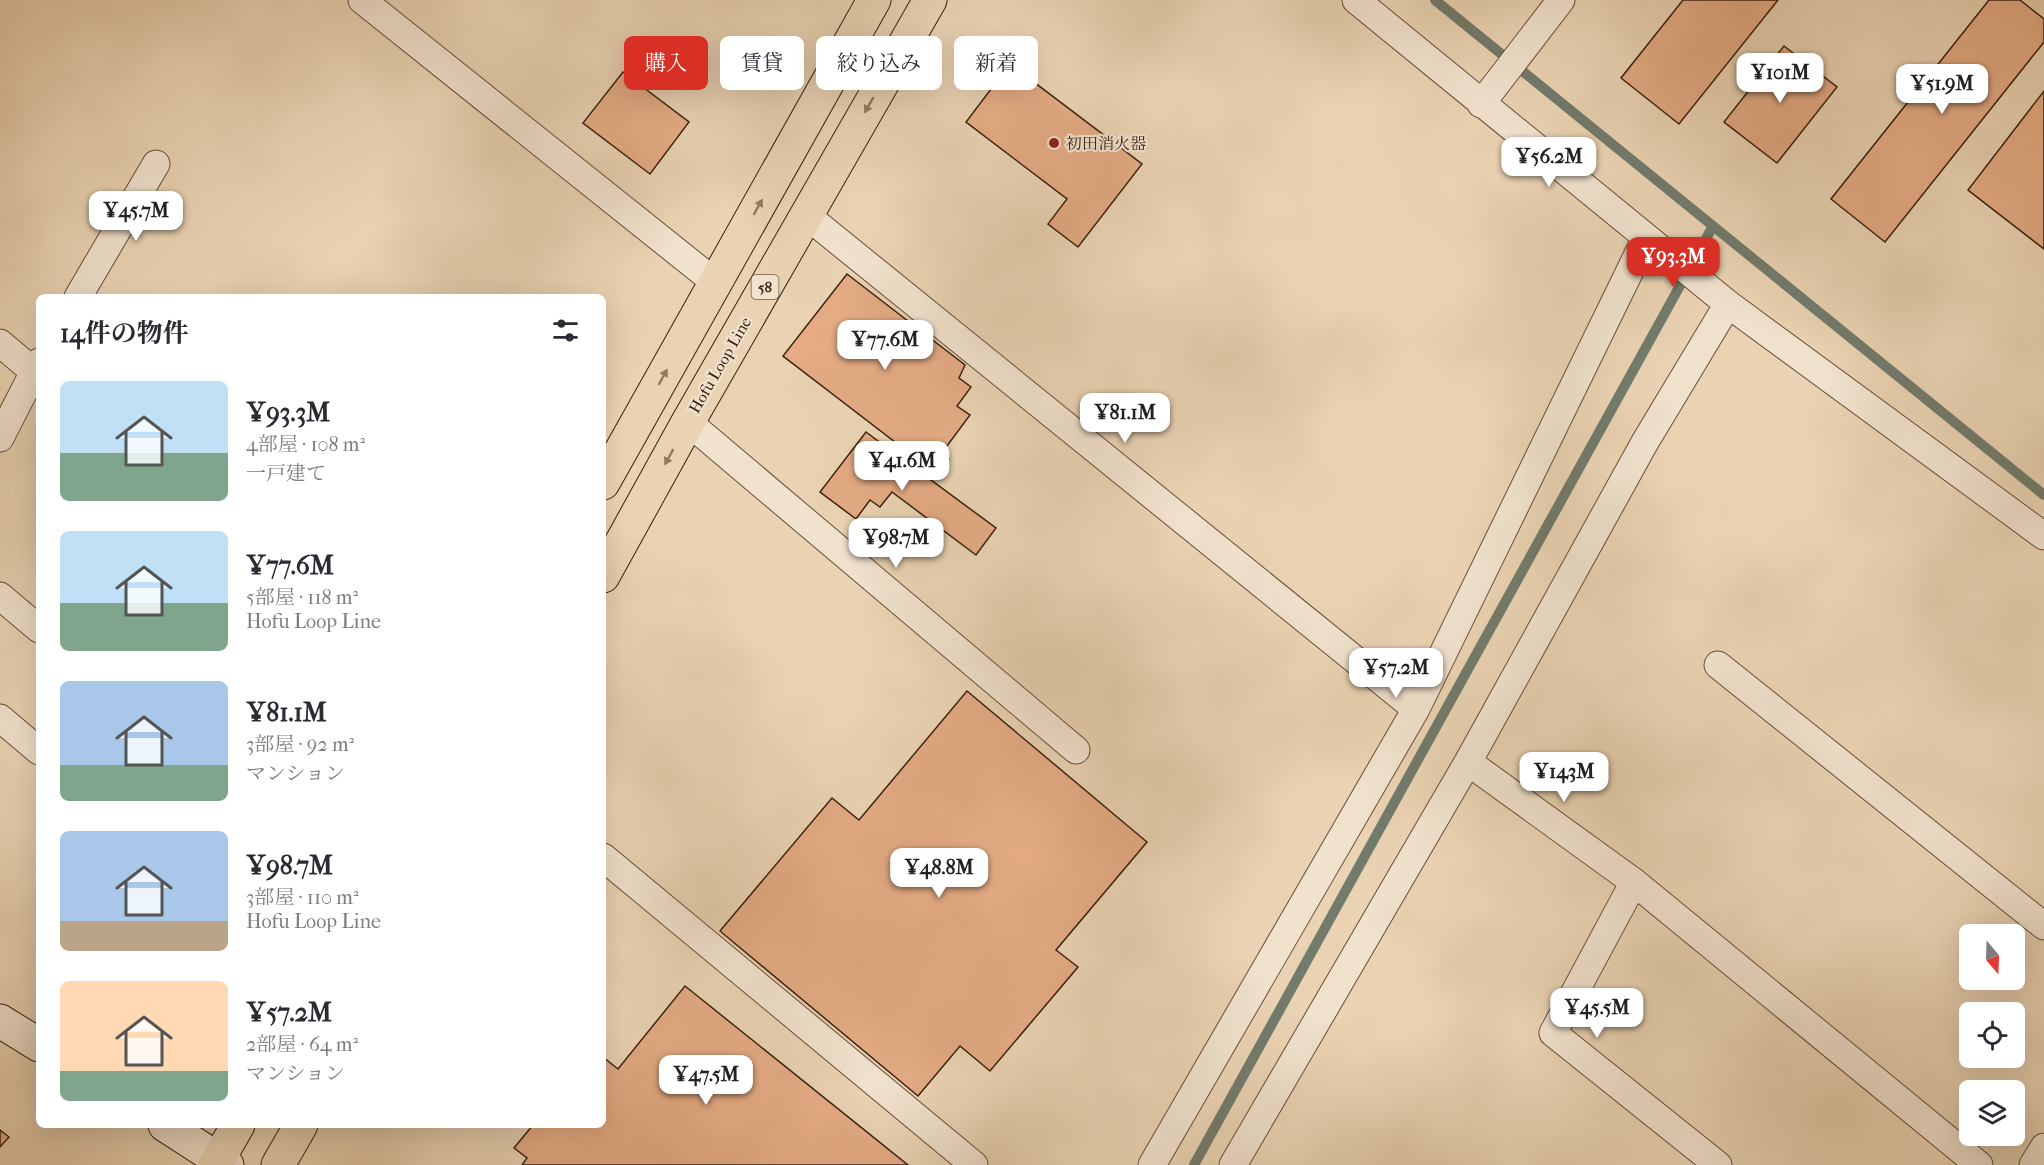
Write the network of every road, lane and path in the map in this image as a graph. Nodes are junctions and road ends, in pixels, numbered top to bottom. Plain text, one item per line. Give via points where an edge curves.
1 (362, 0) edge
2 (874, 0) edge
3 (930, 0) edge
4 (1356, 0) edge
5 (1561, 0) edge
6 (1481, 104) junction
7 (156, 164) dead end
8 (806, 215) junction
9 (1646, 238) junction
10 (716, 283) junction
11 (80, 294) edge
12 (1728, 304) junction
13 (0, 343) edge
14 (36, 369) edge
15 (36, 372) edge
16 (688, 422) junction
17 (0, 438) edge
18 (606, 478) edge
19 (2044, 536) edge
20 (606, 571) edge
21 (0, 596) edge
22 (36, 626) edge
23 (1718, 665) dead end
24 (1416, 709) junction
25 (0, 718) edge
26 (36, 748) edge
27 (1076, 750) dead end
28 (1468, 762) junction
29 (606, 859) edge
30 (1634, 882) junction
31 (2044, 926) edge
32 (0, 1021) edge
33 (36, 1043) edge
34 (169, 1128) edge
35 (237, 1128) edge
36 (299, 1128) edge
37 (2044, 1147) edge
38 (220, 1163) edge
39 (279, 1165) edge
40 (974, 1165) edge
41 (1152, 1165) edge
42 (1233, 1165) edge
43 (1718, 1165) edge
44 (1979, 1165) edge
45 (2033, 1165) edge

1 - 10 street
10 -> 2 main road
3 -> 8 main road, Hofu Loop Line / 58
4 - 6 street
5 - 6 street
6 - 9 street
7 - 11 street
8 - 16 main road, Hofu Loop Line / 58
8 - 24 street
9 - 12 street
9 - 24 street
18 -> 10 main road
12 - 19 street
12 - 28 street via 1645,442
13 - 14 street
15 - 17 street
16 -> 20 main road, Hofu Loop Line / 58
16 - 27 street
21 - 22 street
23 - 31 street
24 - 41 street
25 - 26 street
28 - 30 street
28 - 42 street
29 - 40 street
30 - 43 street via 1553,1033
30 - 44 street
32 - 33 main road
34 - 38 main road
35 - 38 main road
36 - 39 main road
37 - 45 street

